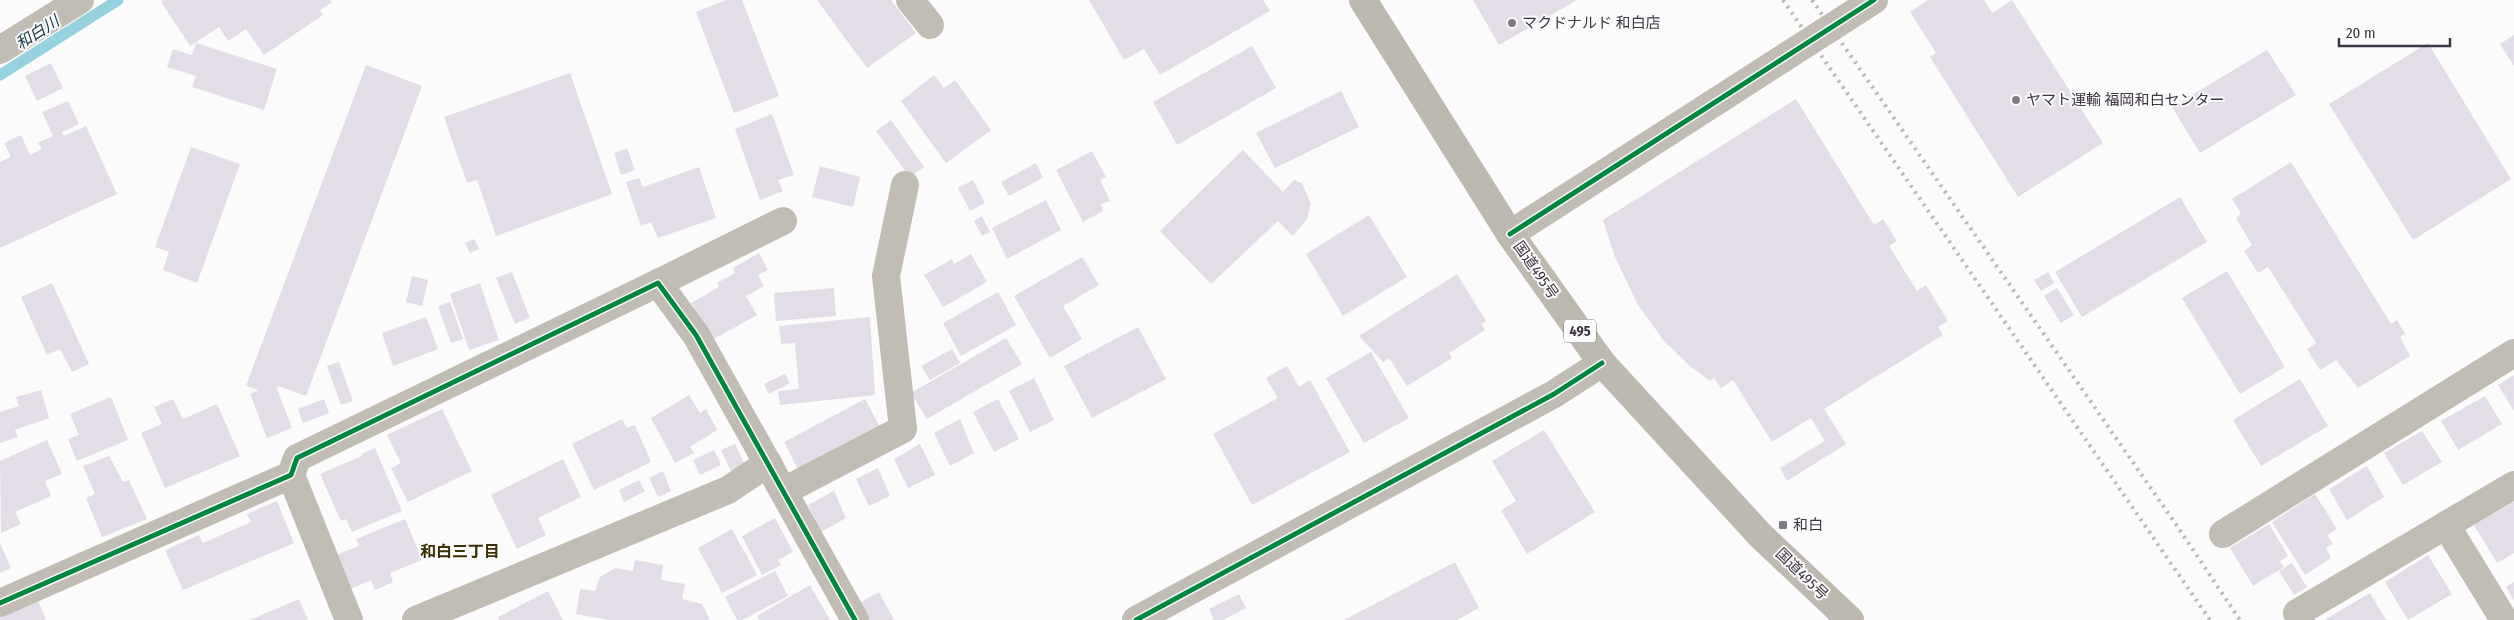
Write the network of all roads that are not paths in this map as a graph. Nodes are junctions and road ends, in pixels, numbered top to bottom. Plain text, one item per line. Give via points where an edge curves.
1 (80, 0) edge
2 (910, 0) edge
3 (1363, 0) edge
4 (1874, 0) edge
5 (930, 25) dead end
6 (0, 50) edge
7 (905, 185) dead end
8 (783, 221) dead end
9 (1510, 234) junction
10 (658, 283) junction
11 (2514, 352) edge
12 (1602, 363) junction
13 (768, 463) junction
14 (291, 475) junction
15 (2514, 485) edge
16 (784, 491) junction
17 (2446, 525) junction
18 (2223, 534) dead end
19 (0, 603) edge
20 (349, 620) edge
21 (416, 620) edge
22 (855, 620) edge
23 (1136, 620) edge
24 (1850, 620) edge
25 (2301, 620) edge
26 (2504, 620) edge

1 - 6 street
2 - 5 street
3 - 9 highway, 国道495号 / 495
4 - 9 street
7 - 16 street via 886,276 904,429
8 - 10 street
9 - 12 highway, 国道495号 / 495
10 - 13 street via 696,335
10 - 14 street via 297,458
11 - 18 street
12 - 23 street via 1554,394
12 - 24 highway, 国道495号 / 495 via 1760,534
13 - 16 street
13 - 21 street via 728,490
14 - 19 street
14 - 20 street
15 - 17 street
16 - 22 street
17 - 25 street via 2297,614
17 - 26 street

